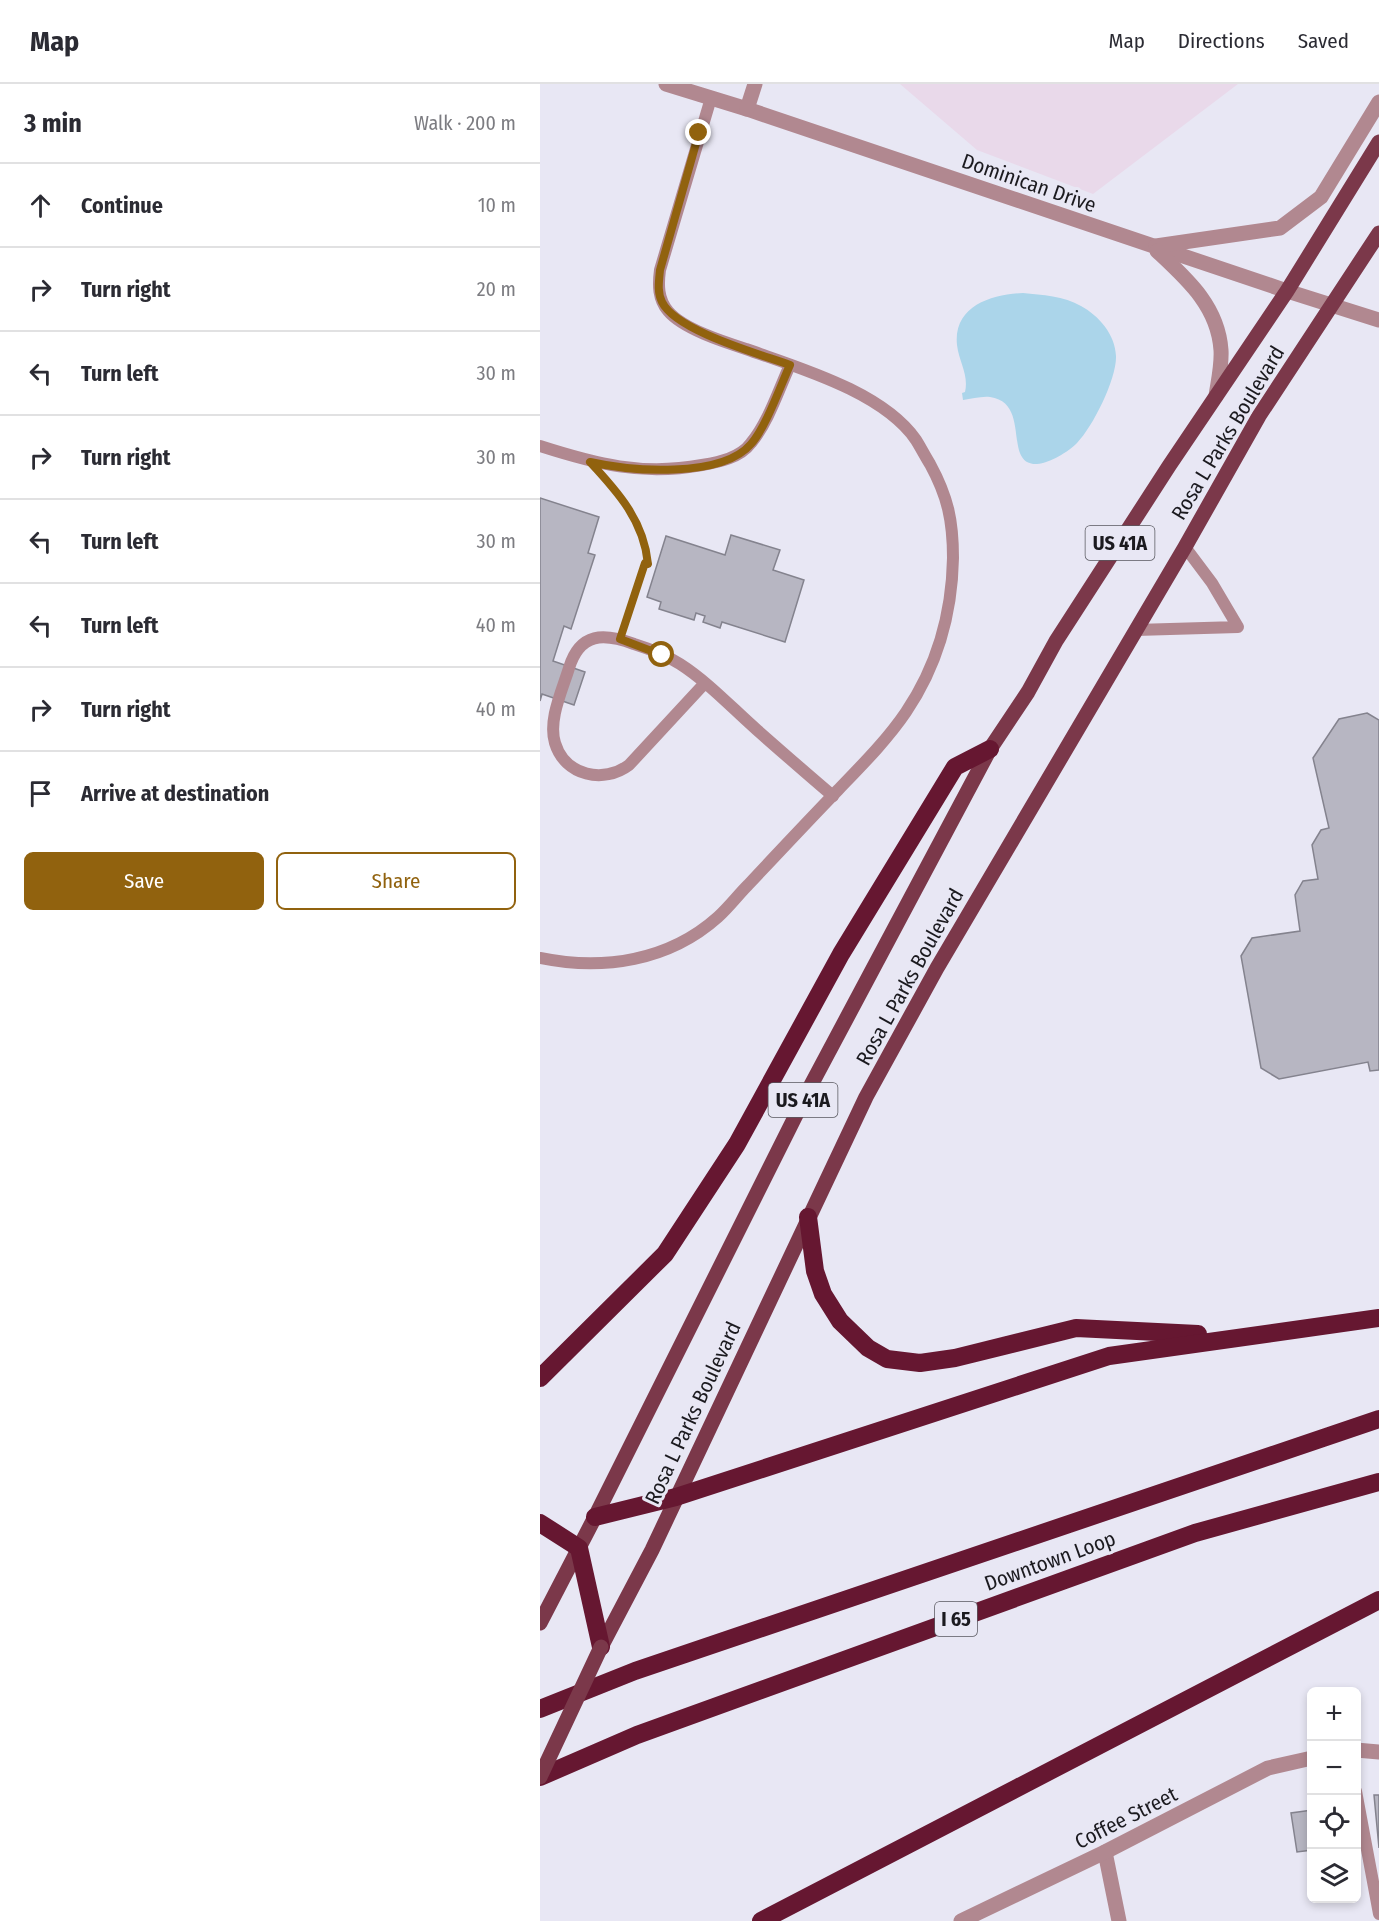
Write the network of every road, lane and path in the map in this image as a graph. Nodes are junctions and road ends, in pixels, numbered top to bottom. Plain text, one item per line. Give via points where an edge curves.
1 (666, 84) edge
2 (755, 84) edge
3 (711, 98) junction
4 (1379, 102) edge
5 (747, 109) junction
6 (1379, 142) edge
7 (1379, 233) edge
8 (1153, 246) junction
9 (1287, 291) junction
10 (1332, 306) junction
11 (1379, 320) edge
12 (790, 365) junction
13 (1216, 396) junction
14 (540, 446) edge
15 (590, 462) junction
16 (1185, 547) junction
17 (648, 564) junction
18 (655, 566) dead end
19 (1136, 630) junction
20 (620, 639) junction
21 (704, 684) junction
22 (990, 749) junction
23 (833, 796) junction
24 (540, 958) edge
25 (808, 1217) junction
26 (1379, 1318) edge
27 (1242, 1336) junction
28 (540, 1378) edge
29 (1379, 1419) edge
30 (1379, 1482) edge
31 (676, 1497) junction
32 (595, 1517) junction
33 (540, 1523) edge
34 (579, 1548) junction
35 (1379, 1600) edge
36 (540, 1623) edge
37 (602, 1647) junction
38 (540, 1709) edge
39 (1361, 1750) edge
40 (1379, 1752) edge
41 (1307, 1759) edge
42 (540, 1777) edge
43 (1357, 1795) edge
44 (1105, 1852) junction
45 (1379, 1914) edge
46 (761, 1921) edge
47 (961, 1921) edge
48 (1119, 1921) edge

1 - 3 street, Dominican Drive
2 - 5 street
3 - 5 street, Dominican Drive
3 - 12 lane via 660,270 659,293 668,312 678,320
4 - 8 street via 1321,197 1280,228
5 - 8 street, Dominican Drive
6 - 9 main road, Rosa L Parks Boulevard / US 41A
7 - 10 main road, Rosa L Parks Boulevard / US 41A
8 - 9 street, Dominican Drive
8 - 13 street via 1193,284 1212,312 1221,350
9 - 10 street, Dominican Drive
9 - 13 main road, Rosa L Parks Boulevard / US 41A
10 - 11 street, Dominican Drive
10 - 16 main road, Rosa L Parks Boulevard / US 41A via 1259,416
12 - 15 lane via 751,444 726,460 687,468 645,470
12 - 23 lane via 861,394 904,426 934,472 953,530 950,602 943,635 930,667 906,713
13 - 22 main road, Rosa L Parks Boulevard / US 41A
14 - 15 lane
15 - 17 path via 631,510
16 - 19 main road, Rosa L Parks Boulevard / US 41A
16 - 19 lane via 1238,627
17 - 18 path
17 - 20 path via 645,563
19 - 25 main road, Rosa L Parks Boulevard / US 41A via 932,978 866,1097
20 - 21 lane via 679,664
20 - 21 lane via 596,637 583,645 571,662 555,713 556,747 563,759 584,773 599,776 623,770
21 - 23 lane
22 - 28 highway via 955,767 841,954 737,1144 665,1254
22 - 32 main road, Rosa L Parks Boulevard / US 41A via 810,1087
23 - 24 lane via 718,916 684,942 661,952 609,964
25 - 27 highway via 815,1271 823,1294 840,1321 868,1348 887,1359 920,1363 954,1358 1077,1329
25 - 31 main road, Rosa L Parks Boulevard / US 41A
26 - 27 highway
27 - 31 highway via 1109,1356
29 - 38 highway, Downtown Loop / I 65 via 646,1667
30 - 42 highway, Downtown Loop / I 65 via 1194,1533 637,1735
31 - 32 highway
31 - 37 main road, Rosa L Parks Boulevard / US 41A
32 - 34 main road, Rosa L Parks Boulevard / US 41A
33 - 34 highway
34 - 36 main road, Rosa L Parks Boulevard / US 41A
34 - 37 highway
35 - 46 highway
37 - 42 main road, Rosa L Parks Boulevard / US 41A, bridge
39 - 40 street
41 - 44 street, Coffee Street via 1268,1768
43 - 45 lane
44 - 47 street, Coffee Street
44 - 48 street

